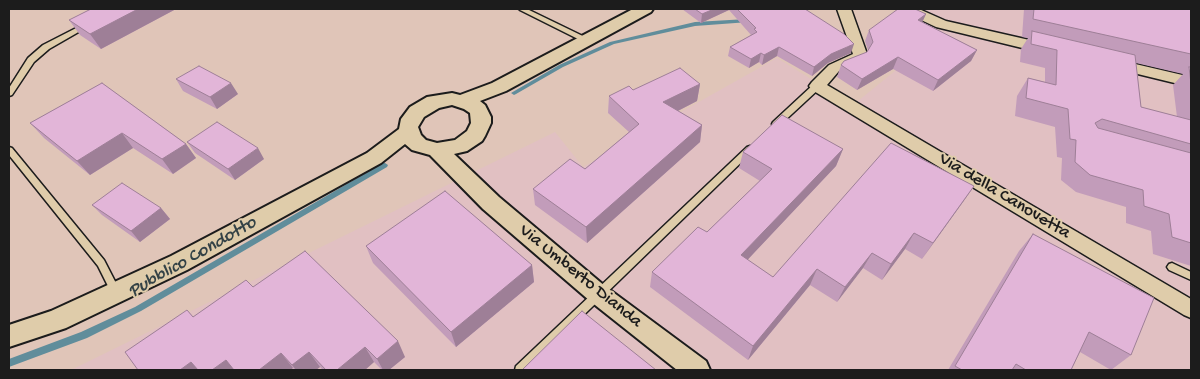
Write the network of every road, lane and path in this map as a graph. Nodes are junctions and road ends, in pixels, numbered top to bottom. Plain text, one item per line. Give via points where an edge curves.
1 (522, 9) edge
2 (645, 9) edge
3 (844, 9) edge
4 (909, 9) edge
5 (96, 22) edge
6 (587, 40) junction
7 (1058, 51) edge
8 (1096, 60) edge
9 (1191, 82) edge
10 (817, 86) junction
11 (499, 87) junction
12 (9, 93) edge
13 (462, 101) junction
14 (481, 117) junction
15 (409, 131) junction
16 (768, 131) edge
17 (469, 141) junction
18 (754, 144) edge
19 (433, 149) junction
20 (9, 150) edge
21 (374, 158) junction
22 (467, 178) junction
23 (1172, 267) dead end
24 (1191, 276) edge
25 (116, 294) junction
26 (598, 294) junction
27 (1191, 309) edge
28 (9, 336) edge
29 (520, 370) edge
30 (697, 370) edge

1 - 6 lane
2 - 6 street
3 - 10 street via 860,54 856,59 834,68
4 - 7 street via 941,24
5 - 12 lane via 46,47 31,60
6 - 11 street
8 - 9 street
10 - 16 lane
10 - 27 street, Via della Canovetta
11 - 13 street
11 - 14 street
13 - 14 street via 478,110
13 - 15 street via 441,100 422,108 411,119
14 - 17 street via 480,130
15 - 19 street via 419,145
15 - 21 street
17 - 19 street via 449,149
17 - 22 street
18 - 26 lane
19 - 21 street
19 - 22 street, Via Umberto Dianda
20 - 25 lane via 101,263
21 - 25 street
22 - 26 street, Via Umberto Dianda
23 - 24 lane
25 - 28 street via 57,320
26 - 29 lane
26 - 30 street, Via Umberto Dianda

